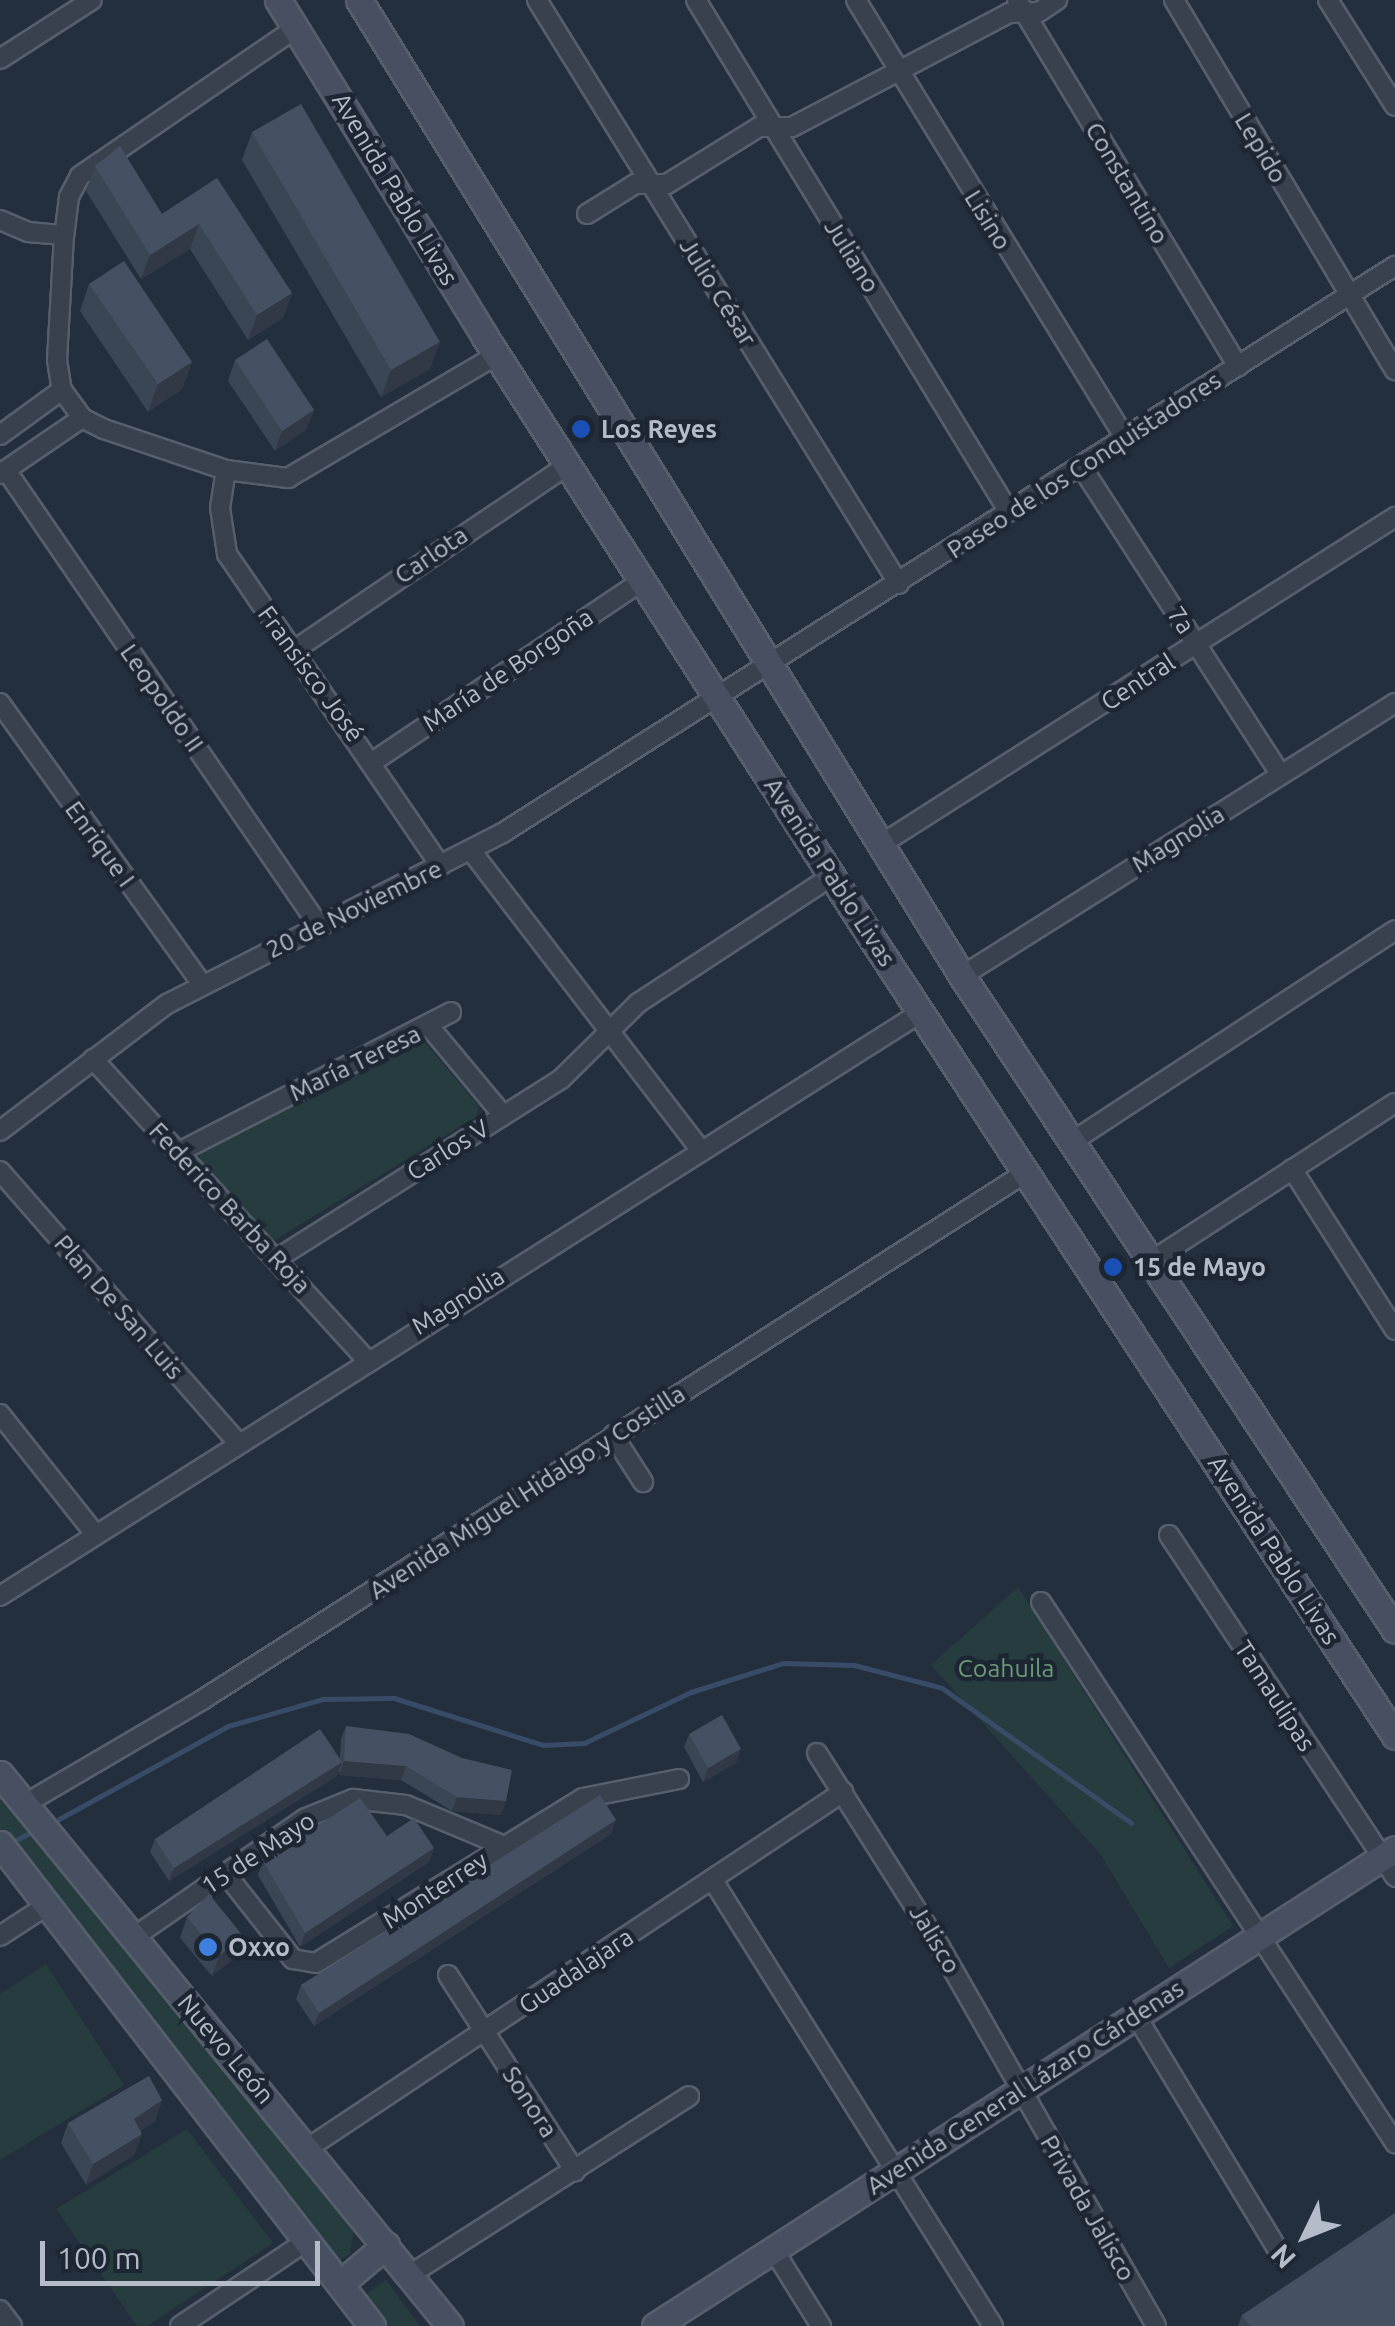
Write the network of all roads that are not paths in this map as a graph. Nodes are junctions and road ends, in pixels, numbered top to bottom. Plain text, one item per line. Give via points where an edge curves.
1 (92, 0) edge
2 (278, 0) edge
3 (359, 0) edge
4 (537, 0) edge
5 (696, 0) edge
6 (856, 0) edge
7 (1058, 0) edge
8 (1174, 0) edge
9 (1328, 0) edge
10 (1020, 7) edge
11 (296, 28) junction
12 (0, 59) edge
13 (896, 69) junction
14 (1395, 106) edge
15 (774, 129) junction
16 (652, 184) junction
17 (587, 214) dead end
18 (0, 220) edge
19 (64, 234) junction
20 (1395, 266) edge
21 (1348, 296) junction
22 (497, 355) junction
23 (1238, 366) junction
24 (1395, 370) edge
25 (62, 390) junction
26 (82, 418) junction
27 (0, 435) edge
28 (1124, 438) junction
29 (568, 466) junction
30 (1080, 466) junction
31 (226, 470) junction
32 (3, 472) edge
33 (1009, 512) junction
34 (1395, 516) edge
35 (643, 580) junction
36 (899, 584) junction
37 (1197, 643) junction
38 (296, 649) junction
39 (772, 664) junction
40 (718, 698) junction
41 (0, 703) edge
42 (1395, 703) edge
43 (374, 761) junction
44 (1280, 774) junction
45 (880, 845) junction
46 (472, 852) junction
47 (441, 866) junction
48 (832, 876) junction
49 (319, 926) junction
50 (1395, 930) edge
51 (962, 976) junction
52 (202, 984) junction
53 (451, 1012) dead end
54 (920, 1012) junction
55 (428, 1025) junction
56 (609, 1032) junction
57 (93, 1060) junction
58 (1395, 1103) edge
59 (503, 1115) junction
60 (0, 1131) edge
61 (1074, 1141) junction
62 (700, 1149) junction
63 (179, 1152) junction
64 (1292, 1168) junction
65 (0, 1170) edge
66 (1026, 1173) junction
67 (278, 1258) junction
68 (1154, 1260) junction
69 (1395, 1330) edge
70 (366, 1359) junction
71 (0, 1414) edge
72 (613, 1435) junction
73 (238, 1443) junction
74 (643, 1482) dead end
75 (95, 1534) junction
76 (1169, 1535) dead end
77 (0, 1596) edge
78 (1041, 1602) dead end
79 (1395, 1630) edge
80 (1395, 1736) edge
81 (817, 1753) dead end
82 (0, 1774) edge
83 (680, 1779) dead end
84 (842, 1792) junction
85 (25, 1804) junction
86 (0, 1844) edge
87 (504, 1846) junction
88 (1391, 1861) edge
89 (224, 1873) junction
90 (712, 1879) junction
91 (50, 1904) junction
92 (1262, 1935) junction
93 (0, 1936) edge
94 (134, 1937) junction
95 (448, 1975) dead end
96 (1136, 2014) junction
97 (486, 2032) junction
98 (1019, 2090) junction
99 (689, 2096) dead end
100 (1395, 2143) edge
101 (308, 2148) junction
102 (898, 2169) junction
103 (575, 2171) junction
104 (308, 2240) junction
105 (386, 2245) junction
106 (772, 2249) junction
107 (1280, 2253) dead end
108 (411, 2274) junction
109 (341, 2283) junction
110 (0, 2310) edge
111 (12, 2326) edge
112 (180, 2326) edge
113 (372, 2326) edge
114 (450, 2326) edge
115 (655, 2326) edge
116 (821, 2326) edge
117 (993, 2326) edge
118 (1156, 2326) edge

1 - 12 street
2 - 11 main road, Avenida Pablo Livas
3 - 39 main road
4 - 16 street, Julio César
5 - 15 street, Juliano
6 - 13 street, Lisino
7 - 10 street
8 - 21 street, Lepido
9 - 14 street
10 - 13 street
10 - 23 street, Constantino
11 - 19 street via 101,156 68,197
11 - 22 main road, Avenida Pablo Livas
13 - 15 street via 792,127
13 - 28 street, Lisino
15 - 16 street via 759,127 667,184
15 - 33 street, Juliano
16 - 17 street via 635,184
16 - 36 street, Julio César
18 - 19 street via 28,232
19 - 25 street via 57,360
20 - 21 street, Paseo de los Conquistadores
21 - 23 street, Paseo de los Conquistadores
21 - 24 street, Lepido
22 - 29 main road, Avenida Pablo Livas
22 - 31 street via 308,472 266,479
23 - 28 street, Paseo de los Conquistadores
25 - 26 street
25 - 27 street
26 - 31 street
26 - 32 street
28 - 30 street, Paseo de los Conquistadores
29 - 35 main road, Avenida Pablo Livas
29 - 38 street, Carlota
30 - 33 street, Paseo de los Conquistadores
30 - 37 street, 7a
31 - 38 street, Fransisco José via 220,508 226,554
32 - 49 street, Leopoldo II
33 - 36 street, Paseo de los Conquistadores
34 - 37 street, Central
35 - 40 main road, Avenida Pablo Livas
35 - 43 street, María de Borgoña
36 - 39 street, Paseo de los Conquistadores
37 - 44 street, 7a
37 - 45 street, Central
38 - 43 street, Fransisco José
39 - 40 street, 20 de Noviembre
39 - 45 main road
40 - 46 street, 20 de Noviembre
40 - 48 main road, Avenida Pablo Livas
41 - 52 street, Enrique I
42 - 44 street, Magnolia
43 - 47 street, Fransisco José
44 - 51 street, Magnolia
45 - 51 main road
46 - 47 street, 20 de Noviembre
46 - 56 street
47 - 49 street, 20 de Noviembre
48 - 54 main road, Avenida Pablo Livas
48 - 56 street via 638,1003
49 - 52 street, 20 de Noviembre
50 - 61 street
51 - 61 main road
52 - 57 street, 20 de Noviembre
53 - 55 street
54 - 62 street, Magnolia
54 - 66 main road, Avenida Pablo Livas
55 - 59 street, María Teresa
55 - 63 street, María Teresa
56 - 59 street, Carlos V via 561,1078
56 - 62 street
57 - 60 street, 20 de Noviembre
57 - 63 street, Federico Barba Roja
58 - 64 street
59 - 67 street, Carlos V
61 - 68 main road
62 - 70 street, Magnolia
63 - 67 street, Federico Barba Roja
64 - 68 street
64 - 69 street
65 - 73 street, Plan De San Luis
66 - 72 street, Avenida Miguel Hidalgo y Costilla
66 - 80 main road, Avenida Pablo Livas
67 - 70 street, Federico Barba Roja
68 - 79 main road
70 - 73 street, Magnolia
71 - 75 street
72 - 74 street
72 - 85 street, Avenida Miguel Hidalgo y Costilla via 202,1700
73 - 75 street, Magnolia
75 - 77 street, Magnolia
76 - 88 street, Tamaulipas
78 - 92 street
81 - 84 street
82 - 85 main road, Nuevo León
83 - 87 street, Monterrey via 583,1798
84 - 90 street, Guadalajara
84 - 98 street, Jalisco via 940,1947
85 - 94 main road, Nuevo León
86 - 91 main road, Nuevo León
87 - 89 street, 15 de Mayo via 406,1805 353,1799 306,1818
87 - 89 street, Monterrey via 316,1963 293,1958
88 - 92 main road, Avenida General Lázaro Cárdenas
89 - 94 street, 15 de Mayo
90 - 97 street, Guadalajara
90 - 102 street
91 - 93 street
91 - 104 main road, Nuevo León
92 - 96 main road, Avenida General Lázaro Cárdenas
92 - 100 street
94 - 101 main road, Nuevo León
95 - 97 street, Sonora
96 - 98 main road, Avenida General Lázaro Cárdenas
96 - 107 street
97 - 101 street, Guadalajara
97 - 103 street, Sonora
98 - 102 main road, Avenida General Lázaro Cárdenas
98 - 118 street, Privada Jalisco
99 - 103 street
101 - 105 main road, Nuevo León
102 - 106 main road, Avenida General Lázaro Cárdenas
102 - 117 street
103 - 108 street
104 - 109 main road, Nuevo León
104 - 112 street
105 - 108 main road, Nuevo León
105 - 109 main road
106 - 115 main road, Avenida General Lázaro Cárdenas
106 - 116 street
108 - 114 main road, Nuevo León
109 - 113 main road, Nuevo León
110 - 111 street

